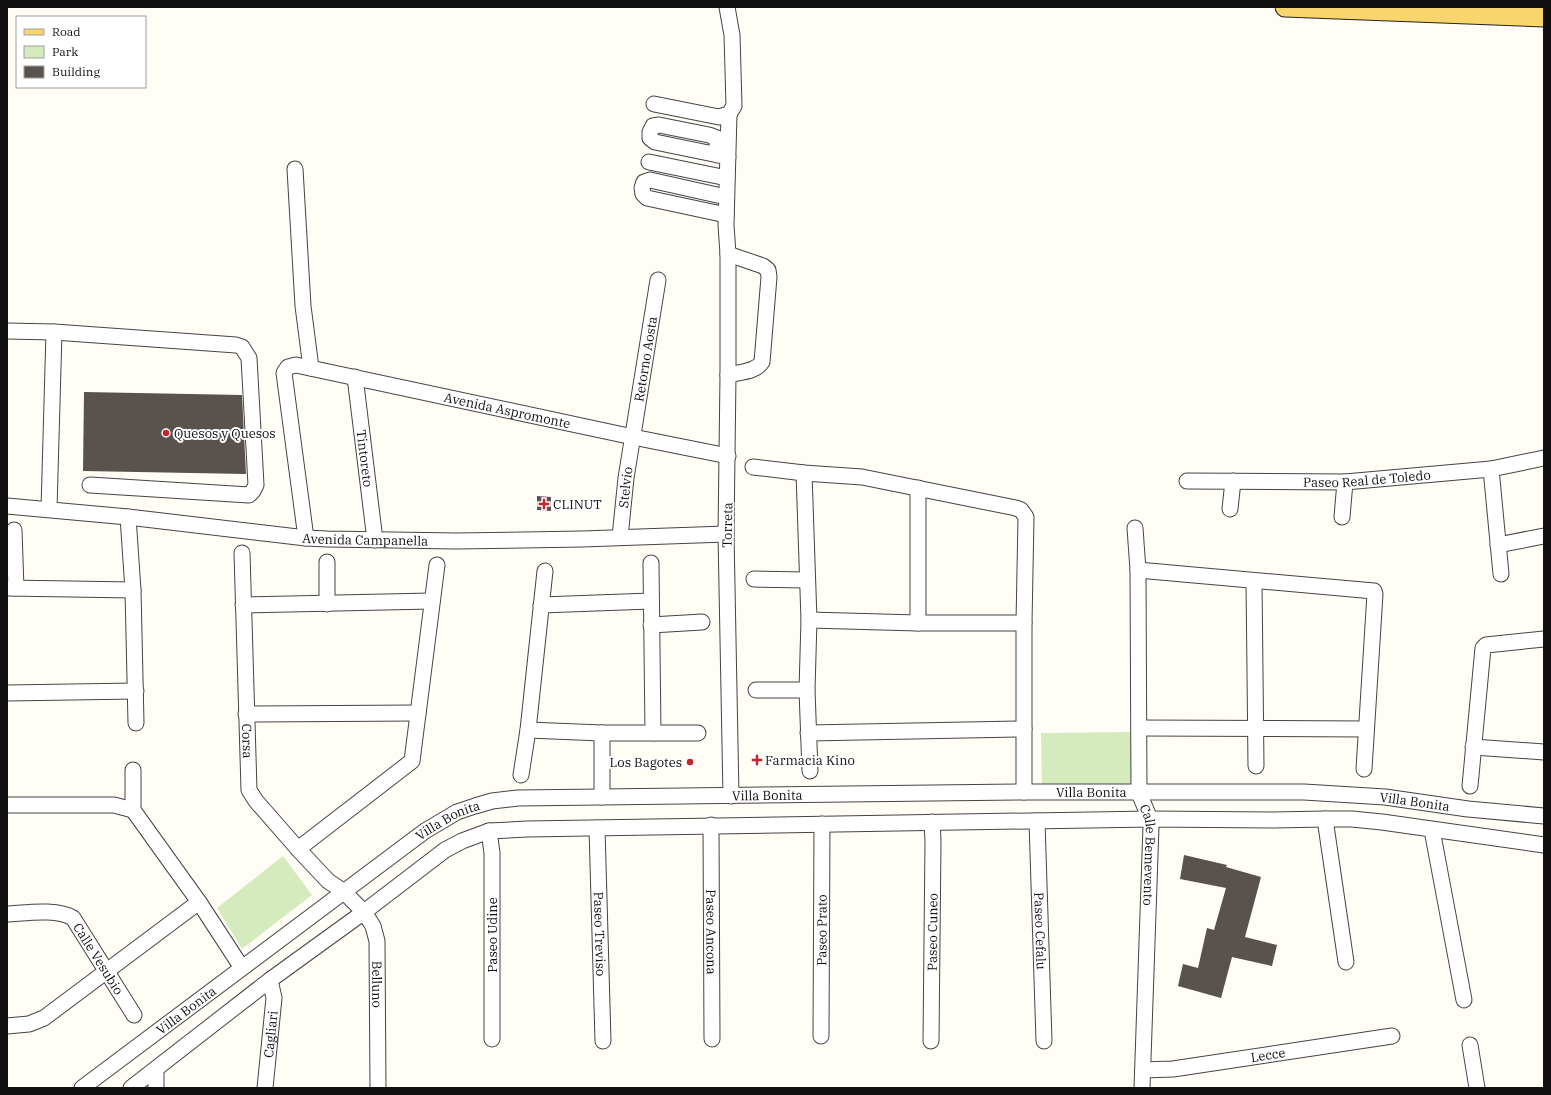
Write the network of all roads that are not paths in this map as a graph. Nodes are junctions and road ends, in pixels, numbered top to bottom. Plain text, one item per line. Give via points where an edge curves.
1 (727, 7) edge
2 (1285, 7) edge
3 (1544, 17) edge
4 (654, 104) dead end
5 (729, 114) junction
6 (649, 162) dead end
7 (294, 169) dead end
8 (727, 178) junction
9 (726, 197) junction
10 (726, 215) junction
11 (728, 254) junction
12 (658, 280) dead end
13 (7, 331) edge
14 (54, 332) junction
15 (311, 368) junction
16 (728, 375) junction
17 (355, 378) junction
18 (633, 437) junction
19 (728, 456) junction
20 (1544, 458) edge
21 (753, 467) dead end
22 (1491, 470) junction
23 (804, 473) junction
24 (1187, 481) dead end
25 (1233, 482) junction
26 (1345, 482) junction
27 (90, 485) dead end
28 (918, 488) junction
29 (7, 506) edge
30 (49, 509) junction
31 (1230, 509) dead end
32 (128, 517) junction
33 (1342, 517) dead end
34 (1136, 528) dead end
35 (14, 530) dead end
36 (726, 534) junction
37 (1544, 536) edge
38 (620, 537) junction
39 (306, 538) junction
40 (375, 540) junction
41 (1498, 545) junction
42 (242, 553) dead end
43 (327, 562) dead end
44 (650, 563) dead end
45 (436, 565) dead end
46 (1138, 570) junction
47 (546, 571) dead end
48 (1501, 574) dead end
49 (754, 579) dead end
50 (807, 580) junction
51 (1254, 581) junction
52 (11, 588) edge
53 (133, 590) junction
54 (432, 601) junction
55 (651, 601) junction
56 (327, 604) junction
57 (243, 605) junction
58 (541, 605) junction
59 (809, 620) junction
60 (702, 622) dead end
61 (918, 623) junction
62 (1024, 623) junction
63 (651, 625) junction
64 (1544, 639) edge
65 (756, 690) dead end
66 (807, 690) junction
67 (136, 691) junction
68 (7, 693) edge
69 (418, 713) junction
70 (246, 714) junction
71 (136, 723) dead end
72 (1139, 728) junction
73 (1256, 728) junction
74 (1024, 729) junction
75 (1366, 729) junction
76 (528, 730) junction
77 (602, 733) junction
78 (653, 733) junction
79 (698, 733) dead end
80 (808, 734) junction
81 (1473, 748) junction
82 (1544, 752) edge
83 (1256, 766) dead end
84 (1364, 769) dead end
85 (133, 770) dead end
86 (810, 771) dead end
87 (521, 775) dead end
88 (1470, 786) dead end
89 (1024, 792) junction
90 (1139, 793) junction
91 (731, 796) junction
92 (602, 797) junction
93 (7, 805) edge
94 (133, 810) junction
95 (1544, 816) edge
96 (1325, 818) junction
97 (1150, 819) junction
98 (1037, 821) junction
99 (932, 822) junction
100 (822, 824) junction
101 (711, 825) junction
102 (597, 828) junction
103 (1432, 830) junction
104 (489, 831) junction
105 (1544, 845) edge
106 (298, 849) junction
107 (344, 891) junction
108 (199, 902) junction
109 (364, 912) junction
110 (7, 914) edge
111 (1346, 962) dead end
112 (242, 968) junction
113 (106, 971) junction
114 (270, 980) junction
115 (1464, 1000) dead end
116 (134, 1015) dead end
117 (7, 1026) edge
118 (821, 1036) dead end
119 (1392, 1036) dead end
120 (492, 1039) dead end
121 (712, 1039) dead end
122 (602, 1041) dead end
123 (931, 1041) dead end
124 (1044, 1041) dead end
125 (1470, 1045) dead end
126 (156, 1069) junction
127 (1143, 1070) junction
128 (82, 1088) edge
129 (131, 1088) edge
130 (156, 1088) edge
131 (265, 1088) edge
132 (378, 1088) edge
133 (1142, 1088) edge
134 (1477, 1088) edge

1 - 5 street, Torreta via 732,35 734,106
2 - 3 main road
4 - 5 street via 719,117
5 - 8 street, Torreta via 723,156
6 - 8 street
7 - 15 street via 303,306
8 - 9 street, Torreta
9 - 10 street, Torreta
9 - 10 street via 650,180 644,182 642,188 642,194 647,198
10 - 11 street, Torreta
11 - 16 street, Torreta
11 - 16 street via 762,266 768,270 769,277 762,362 757,368
12 - 18 street, Retorno Aosta
13 - 14 street
14 - 27 street via 236,345 242,347 250,358 256,486 249,495
14 - 30 street
15 - 17 street, Avenida Aspromonte
15 - 39 street, Avenida Aspromonte via 296,365 288,367 284,373
16 - 19 street, Torreta
17 - 18 street, Avenida Aspromonte
17 - 40 street, Tintoreto
18 - 19 street, Avenida Aspromonte
18 - 38 street, Stelvio
19 - 36 street, Torreta
20 - 22 street, Paseo Real de Toledo
21 - 23 street
22 - 26 street, Paseo Real de Toledo
22 - 41 street
23 - 28 street via 862,477
23 - 50 street
24 - 25 street, Paseo Real de Toledo
25 - 26 street, Paseo Real de Toledo
25 - 31 street
26 - 33 street
28 - 61 street
28 - 62 street via 1016,508 1024,513
29 - 30 street, Avenida Campanella
30 - 32 street, Avenida Campanella
32 - 39 street, Avenida Campanella
32 - 53 street
34 - 46 street, Calle Bemevento
35 - 52 street
36 - 38 street, Avenida Campanella
36 - 91 street, Torreta
37 - 41 street
38 - 40 street, Avenida Campanella via 582,540
39 - 40 street, Avenida Campanella
41 - 48 street
42 - 57 street, Corsa
43 - 56 street
44 - 55 street
45 - 54 street
46 - 51 street
46 - 72 street, Calle Bemevento
47 - 58 street
49 - 50 street
50 - 59 street
51 - 73 street
51 - 75 street via 1375,592
52 - 53 street
53 - 67 street
54 - 56 street
54 - 69 street
55 - 58 street
55 - 63 street
56 - 57 street
57 - 70 street, Corsa
58 - 76 street
59 - 61 street
59 - 66 street
60 - 63 street
61 - 62 street
62 - 74 street
63 - 78 street
64 - 81 street via 1484,646
65 - 66 street
66 - 80 street
67 - 68 street
67 - 71 street
69 - 70 street
69 - 106 street via 414,754 410,764
70 - 106 street, Corsa via 249,790
72 - 73 street
72 - 90 street, Calle Bemevento
73 - 75 street
73 - 83 street
74 - 80 street
74 - 89 street
75 - 84 street
76 - 77 street
76 - 87 street
77 - 78 street
77 - 92 street
78 - 79 street
80 - 86 street
81 - 82 street
81 - 88 street
85 - 94 street
89 - 90 street, Villa Bonita
89 - 91 street, Villa Bonita
90 - 95 street, Villa Bonita via 1361,794 1468,809
90 - 97 street, Calle Bemevento
91 - 92 street, Villa Bonita
92 - 107 street, Villa Bonita via 518,798 492,801 457,812 425,831
93 - 94 street via 114,805
94 - 108 street
96 - 97 street, Villa Bonita
96 - 103 street, Villa Bonita via 1352,819
96 - 111 street
97 - 98 street, Villa Bonita
97 - 127 street, Calle Bemevento
98 - 99 street, Villa Bonita
98 - 124 street, Paseo Cefalu
99 - 100 street, Villa Bonita
99 - 123 street, Paseo Cuneo
100 - 101 street, Villa Bonita
100 - 118 street, Paseo Prato
101 - 102 street, Villa Bonita
101 - 121 street, Paseo Ancona
102 - 104 street, Villa Bonita
102 - 122 street, Paseo Treviso
103 - 105 street, Villa Bonita
103 - 115 street
104 - 109 street, Villa Bonita via 445,850
104 - 120 street, Paseo Udine via 492,853
106 - 107 street, Corsa via 328,881
107 - 109 street, Belluno
107 - 112 street, Villa Bonita
108 - 112 street
108 - 113 street
109 - 114 street, Villa Bonita
109 - 132 street, Belluno via 373,926 377,940
110 - 113 street, Calle Vesubio via 67,914 73,918
112 - 128 street, Villa Bonita
113 - 116 street, Calle Vesubio
113 - 117 street via 44,1018 29,1024
114 - 126 street, Villa Bonita
114 - 131 street, Cagliari via 274,998
119 - 127 street, Lecce via 1173,1069
125 - 134 street
126 - 129 street, Villa Bonita
126 - 130 street
127 - 133 street, Calle Bemevento

